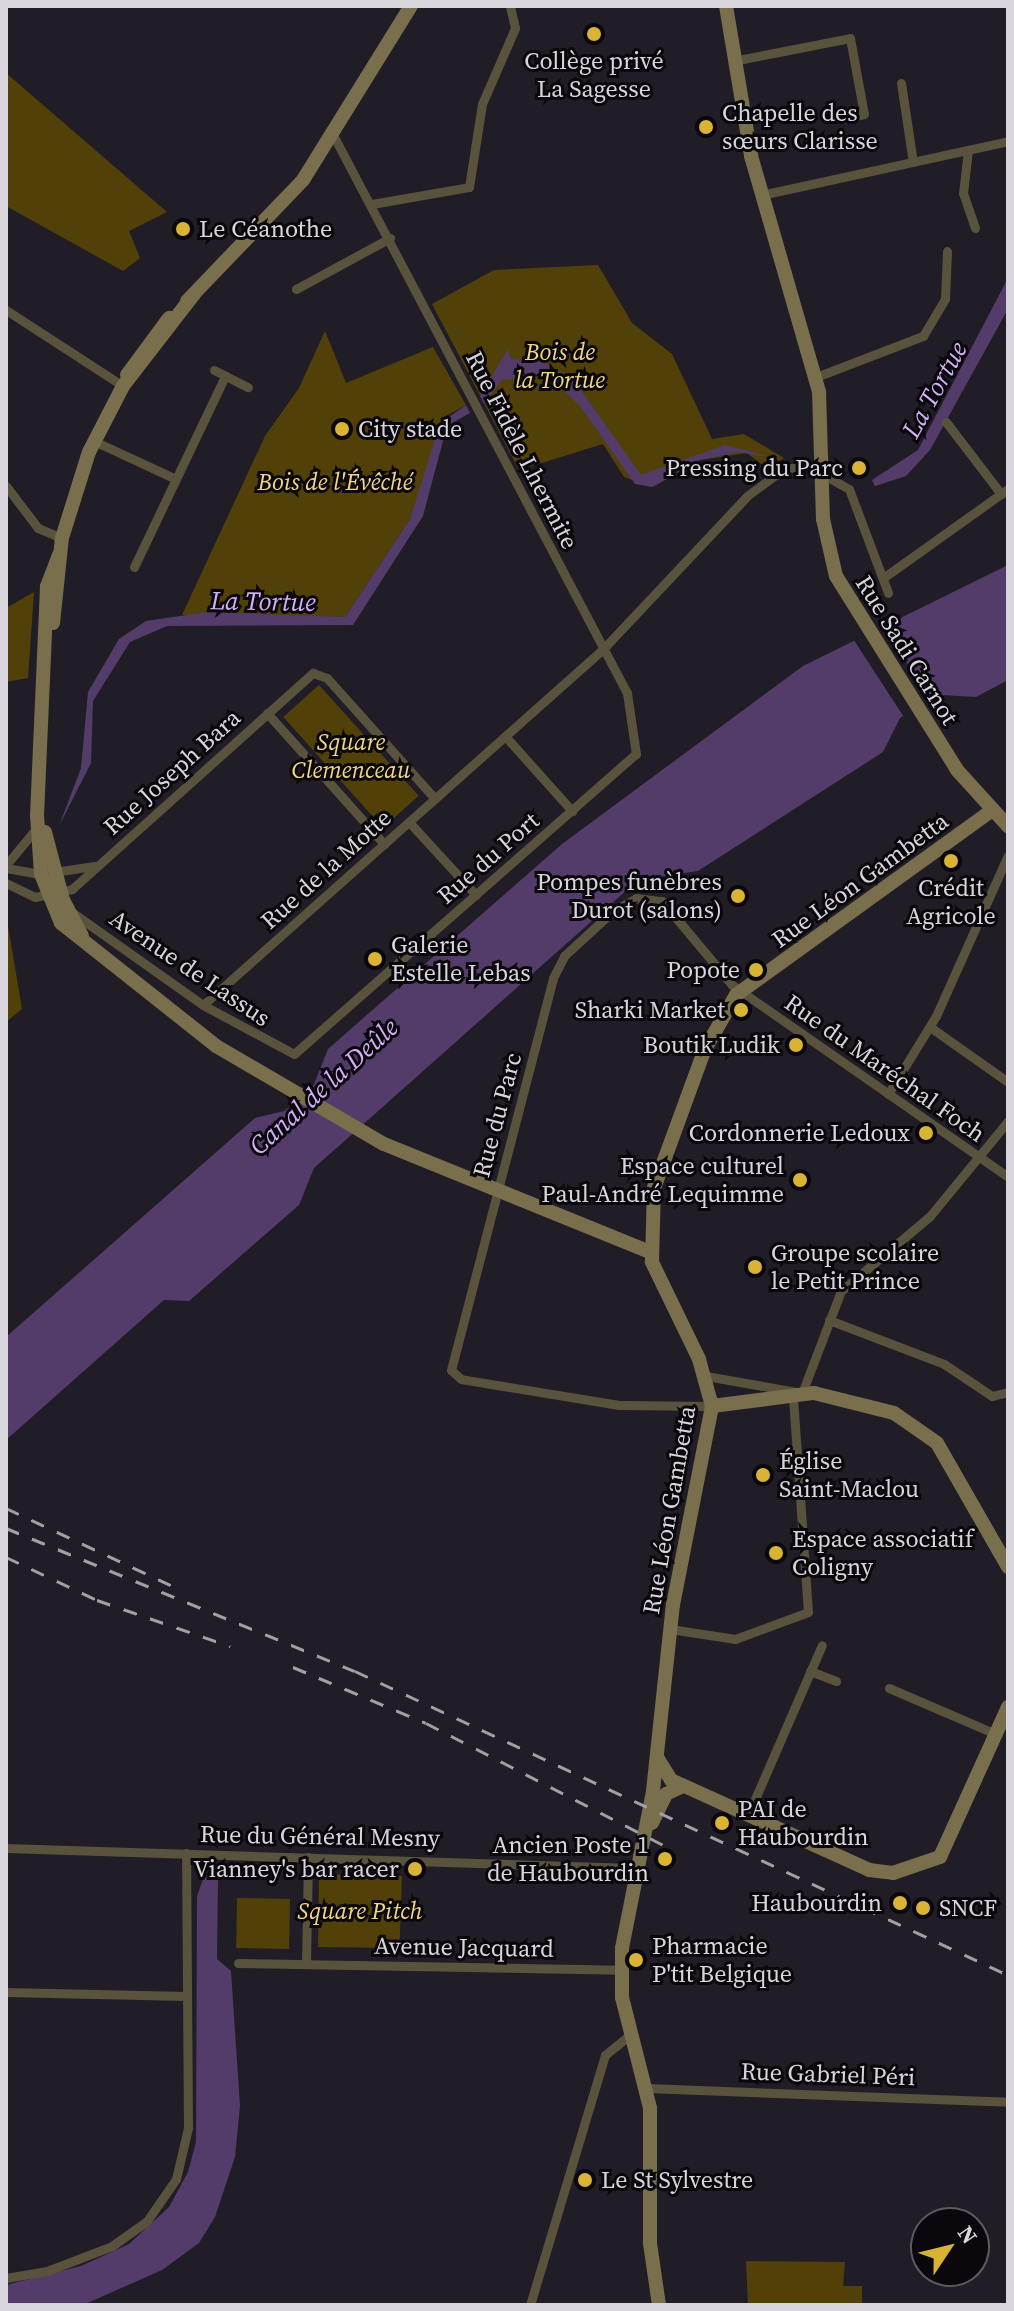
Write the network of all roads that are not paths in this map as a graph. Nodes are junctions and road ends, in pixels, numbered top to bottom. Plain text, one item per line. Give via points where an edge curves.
1 (411, 6) edge
2 (510, 6) edge
3 (720, 6) edge
4 (726, 6) edge
5 (733, 61) junction
6 (901, 83) dead end
7 (845, 119) dead end
8 (333, 135) junction
9 (1008, 141) edge
10 (968, 150) junction
11 (913, 162) junction
12 (761, 195) junction
13 (372, 204) junction
14 (975, 228) dead end
15 (390, 238) junction
16 (947, 251) dead end
17 (296, 289) dead end
18 (6, 310) edge
19 (214, 370) dead end
20 (225, 376) junction
21 (816, 377) junction
22 (123, 386) junction
23 (248, 387) dead end
24 (946, 422) dead end
25 (94, 441) junction
26 (823, 473) junction
27 (176, 479) junction
28 (6, 486) edge
29 (1004, 491) edge
30 (62, 538) junction
31 (59, 555) junction
32 (134, 567) dead end
33 (883, 578) junction
34 (888, 593) dead end
35 (603, 649) junction
36 (267, 713) junction
37 (505, 736) junction
38 (636, 754) joint
39 (435, 799) junction
40 (572, 811) junction
41 (990, 812) junction
42 (37, 815) junction
43 (409, 822) junction
44 (1008, 826) edge
45 (384, 844) junction
46 (1008, 855) edge
47 (104, 861) junction
48 (6, 867) edge
49 (48, 874) junction
50 (6, 883) edge
51 (476, 895) junction
52 (644, 897) joint
53 (58, 901) junction
54 (105, 959) junction
55 (740, 991) junction
56 (203, 1005) junction
57 (930, 1027) junction
58 (294, 1054) joint
59 (1008, 1082) edge
60 (888, 1094) junction
61 (1008, 1121) edge
62 (979, 1158) junction
63 (1008, 1177) edge
64 (497, 1194) junction
65 (650, 1252) junction
66 (829, 1320) junction
67 (706, 1376) junction
68 (1008, 1392) edge
69 (797, 1395) junction
70 (712, 1406) junction
71 (1008, 1567) edge
72 (670, 1629) junction
73 (822, 1645) dead end
74 (810, 1671) junction
75 (836, 1681) dead end
76 (889, 1688) dead end
77 (1008, 1707) edge
78 (996, 1734) junction
79 (658, 1742) junction
80 (683, 1786) junction
81 (748, 1815) junction
82 (6, 1848) edge
83 (186, 1853) junction
84 (308, 1857) junction
85 (635, 1861) junction
86 (238, 1963) dead end
87 (306, 1964) junction
88 (621, 1970) junction
89 (6, 1992) edge
90 (186, 1996) junction
91 (632, 2033) junction
92 (647, 2088) junction
93 (1008, 2102) edge
94 (6, 2278) edge
95 (530, 2305) edge
96 (659, 2305) edge

1 - 8 street
2 - 13 street via 515,28 482,104 469,187
3 - 5 street
4 - 5 street
5 - 7 street via 850,38 864,114
5 - 12 street, Rue Sadi Carnot
6 - 11 street
8 - 13 street, Rue Fidèle Lhermite
8 - 22 street via 291,195 141,347
9 - 10 street
10 - 11 street
10 - 14 street via 963,193
11 - 12 street
12 - 21 street, Rue Sadi Carnot
13 - 15 street, Rue Fidèle Lhermite
15 - 17 street
15 - 35 street, Rue Fidèle Lhermite
16 - 21 street via 945,299 923,336
18 - 22 street
19 - 20 street
20 - 23 street
20 - 27 street
21 - 26 street, Rue Sadi Carnot
22 - 25 street
24 - 29 street
25 - 27 street
25 - 30 street
26 - 33 street via 853,493
26 - 35 street, Rue de la Motte via 795,464 752,492
26 - 41 street, Rue Sadi Carnot via 829,557 863,630
27 - 32 street
28 - 30 street via 38,528
29 - 33 street
30 - 31 street
31 - 42 street via 47,587
31 - 49 street via 45,815
33 - 34 street
35 - 37 street, Rue de la Motte
35 - 38 street, Rue Fidèle Lhermite via 630,700
36 - 39 street, Rue Joseph Bara via 320,673
36 - 45 street
36 - 47 street, Rue Joseph Bara
37 - 39 street, Rue de la Motte
37 - 40 street
38 - 40 street, Rue du Port
39 - 43 street, Rue de la Motte
40 - 51 street, Rue du Port
41 - 44 street, Rue Sadi Carnot
41 - 55 street, Rue Léon Gambetta
42 - 48 street via 30,843
42 - 49 street
43 - 45 street, Rue de la Motte
43 - 51 street
45 - 56 street, Rue de la Motte
46 - 57 street
47 - 49 street, Rue Joseph Bara
47 - 53 street, Rue Joseph Bara
48 - 49 street
49 - 53 street
50 - 53 street, Avenue de Lassus
51 - 58 street, Rue du Port
52 - 55 street, Rue du Maréchal Foch via 662,901
52 - 64 street, Rue du Parc via 613,911 558,965
53 - 54 street
53 - 54 street via 66,929
53 - 56 street, Avenue de Lassus
54 - 64 street via 272,1082 384,1144
55 - 60 street, Rue du Maréchal Foch
55 - 65 street, Rue Léon Gambetta via 704,1051 658,1173
56 - 58 street, Avenue de Lassus
57 - 59 street
57 - 60 street
60 - 62 street, Rue du Maréchal Foch
61 - 62 street
62 - 63 street, Rue du Maréchal Foch
62 - 66 street via 924,1221 841,1291
64 - 65 street
64 - 70 street, Rue du Parc via 451,1365 461,1379 619,1405
65 - 67 street, Rue Léon Gambetta
66 - 68 street via 950,1367 992,1396
66 - 69 street
67 - 69 street
67 - 70 street, Rue Léon Gambetta
69 - 70 street
69 - 71 street via 888,1410 932,1438
69 - 72 street via 808,1612 735,1639
70 - 72 street, Rue Léon Gambetta
72 - 79 street, Rue Léon Gambetta
73 - 74 street
74 - 75 street
74 - 81 street
76 - 78 street
77 - 78 street
78 - 81 street via 940,1857 881,1873
79 - 80 street via 662,1773
79 - 85 street, Rue Léon Gambetta
80 - 81 street
80 - 85 street via 666,1794
82 - 83 street, Rue du Général Mesny
83 - 84 street, Rue du Général Mesny
83 - 90 street
84 - 85 street, Rue du Général Mesny
84 - 87 street
85 - 88 street
86 - 87 street, Avenue Jacquard
87 - 88 street, Avenue Jacquard
88 - 91 street
89 - 90 street
90 - 94 street via 187,2145 165,2198 139,2228 102,2251
91 - 92 street
91 - 95 street via 605,2055
92 - 93 street, Rue Gabriel Péri
92 - 96 street via 650,2259

